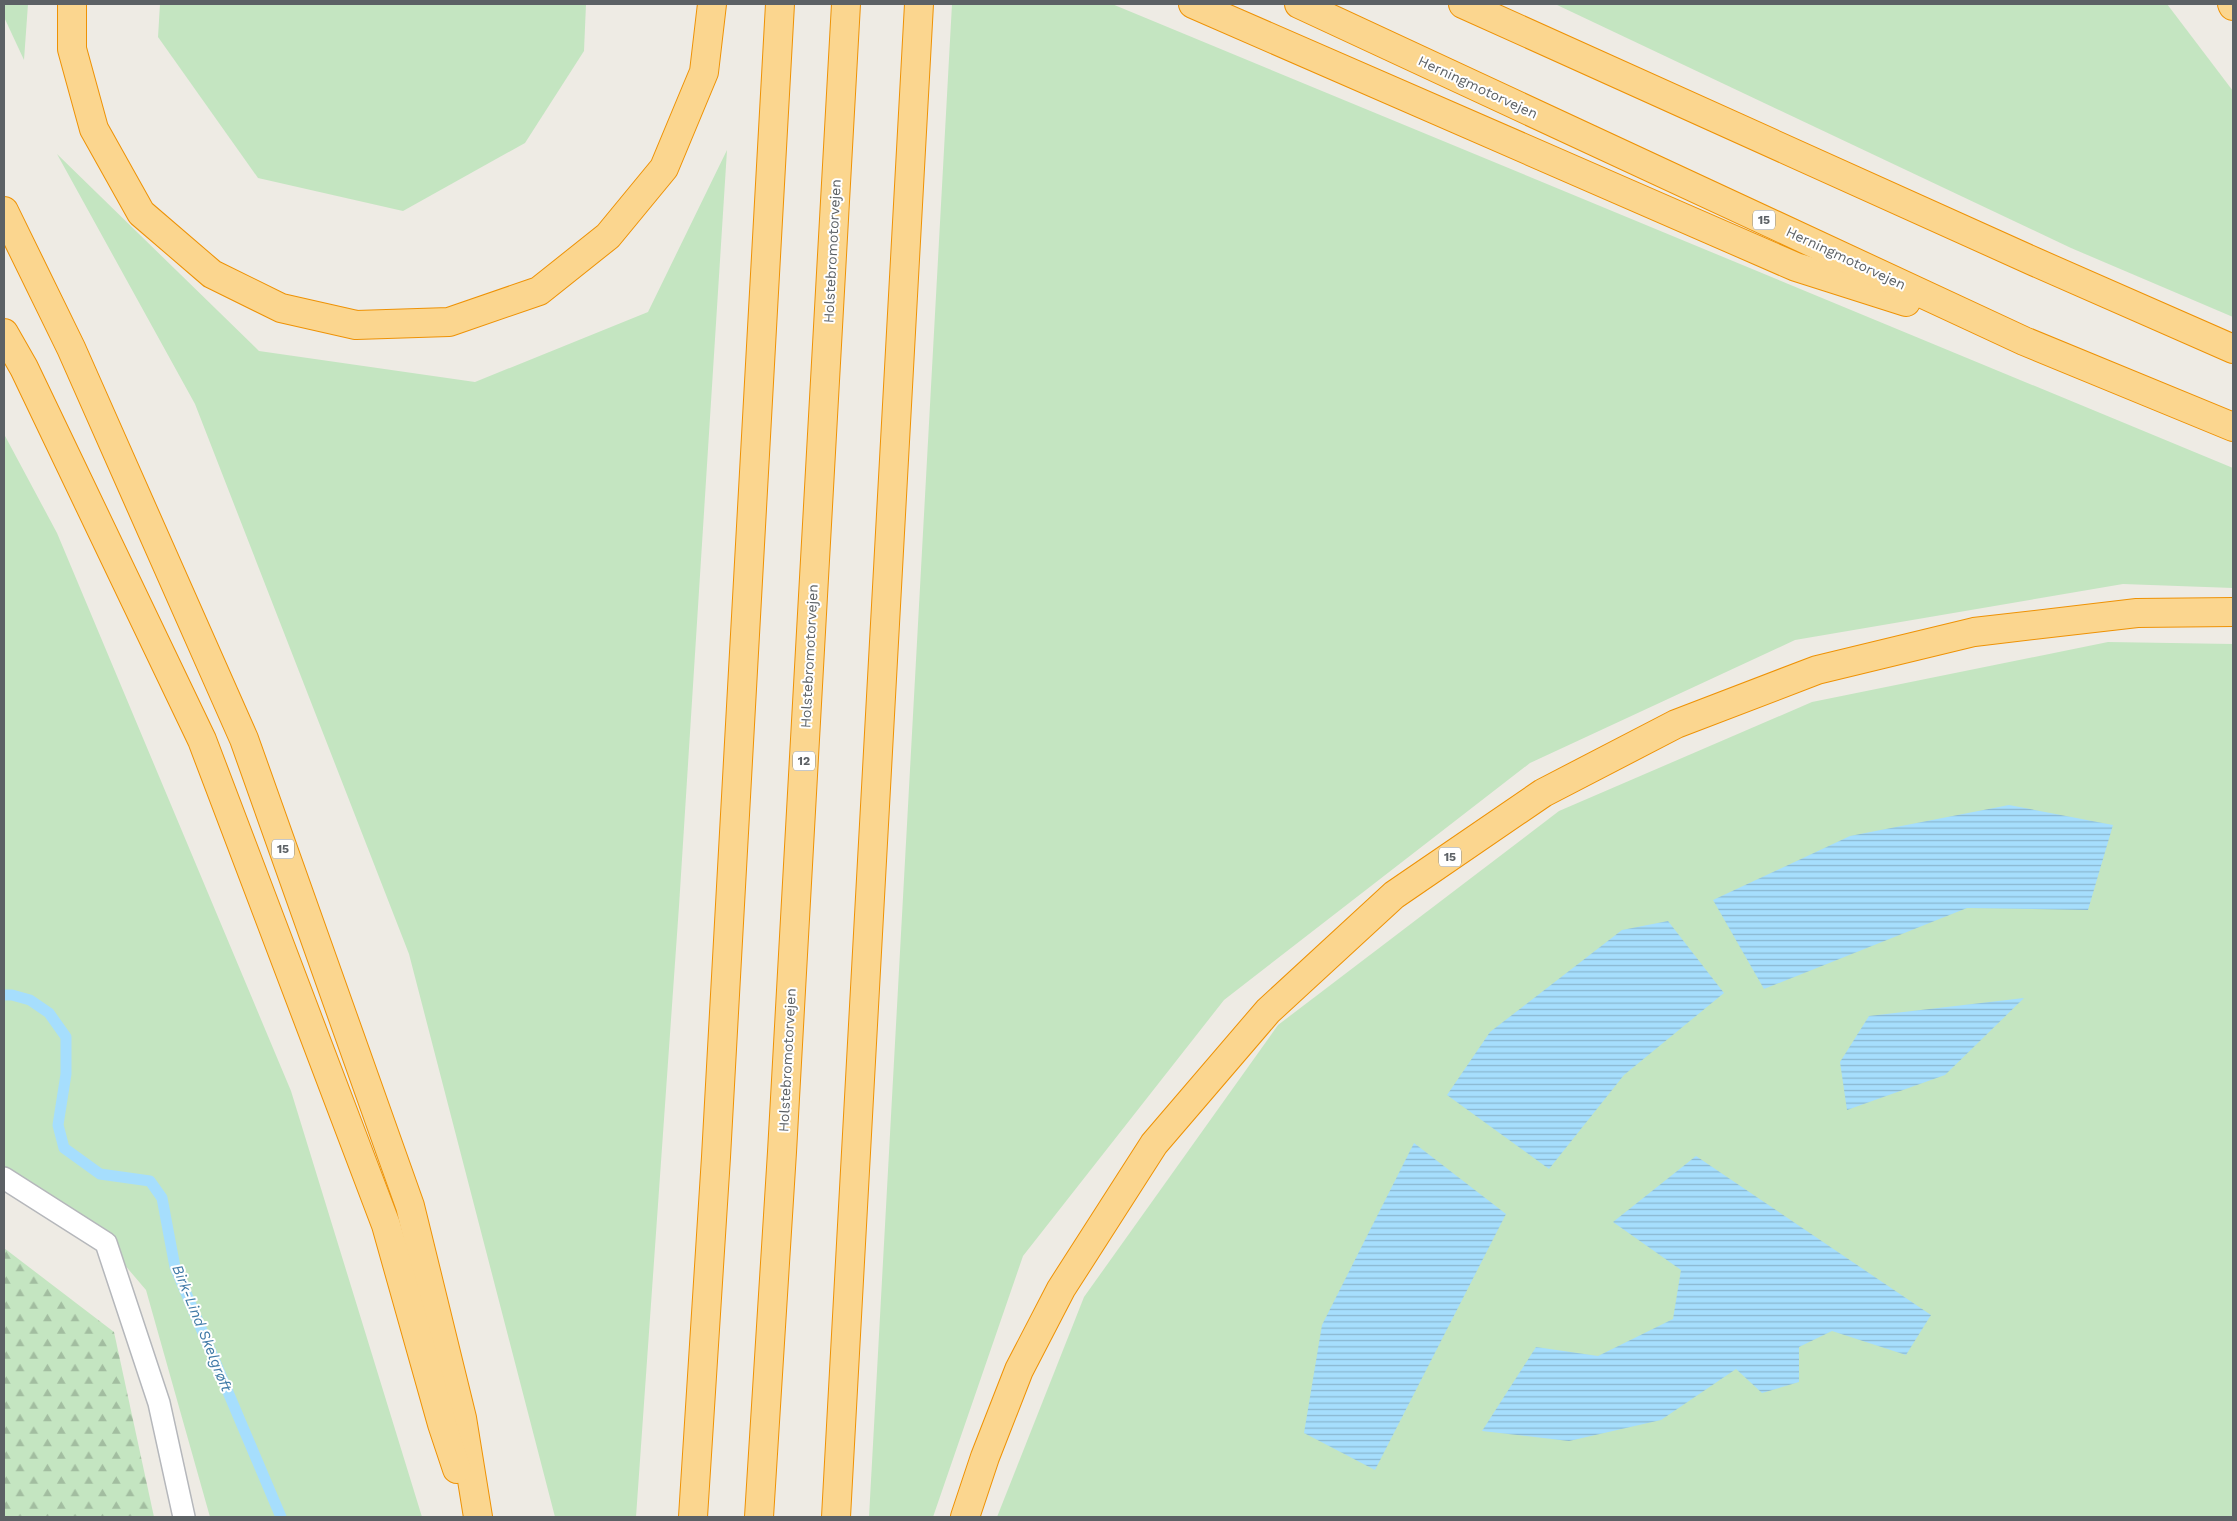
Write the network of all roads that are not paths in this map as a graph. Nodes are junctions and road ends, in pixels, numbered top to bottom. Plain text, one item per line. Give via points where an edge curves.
1 (72, 4) edge
2 (712, 4) edge
3 (780, 4) edge
4 (846, 4) edge
5 (919, 4) edge
6 (1193, 4) edge
7 (1299, 4) edge
8 (1464, 4) edge
9 (4, 211) edge
10 (4, 333) edge
11 (2024, 341) junction
12 (2233, 349) edge
13 (2233, 427) edge
14 (2233, 612) edge
15 (4, 1178) edge
16 (184, 1517) edge
17 (473, 1517) edge
18 (478, 1517) edge
19 (693, 1517) edge
20 (759, 1517) edge
21 (836, 1517) edge
22 (965, 1517) edge

1 - 2 highway via 72,49 94,129 141,213 212,274 281,308 356,325 449,322 539,291 608,236 664,168 704,72
3 - 19 highway
4 - 20 highway, Holstebromotorvejen / 12
5 - 21 highway
6 - 11 highway via 1796,266
7 - 11 highway, Herningmotorvejen / 15
8 - 12 highway
9 - 18 highway, 15 via 71,348 244,739 410,1206 462,1418
10 - 17 highway via 24,368 202,740 386,1225 442,1424
11 - 13 highway, Herningmotorvejen / 15
14 - 22 highway, 15 via 2137,613 1974,632 1817,670 1676,724 1543,793 1394,895 1268,1011 1154,1144 1061,1289 1019,1370
15 - 16 lane via 106,1243 159,1403

